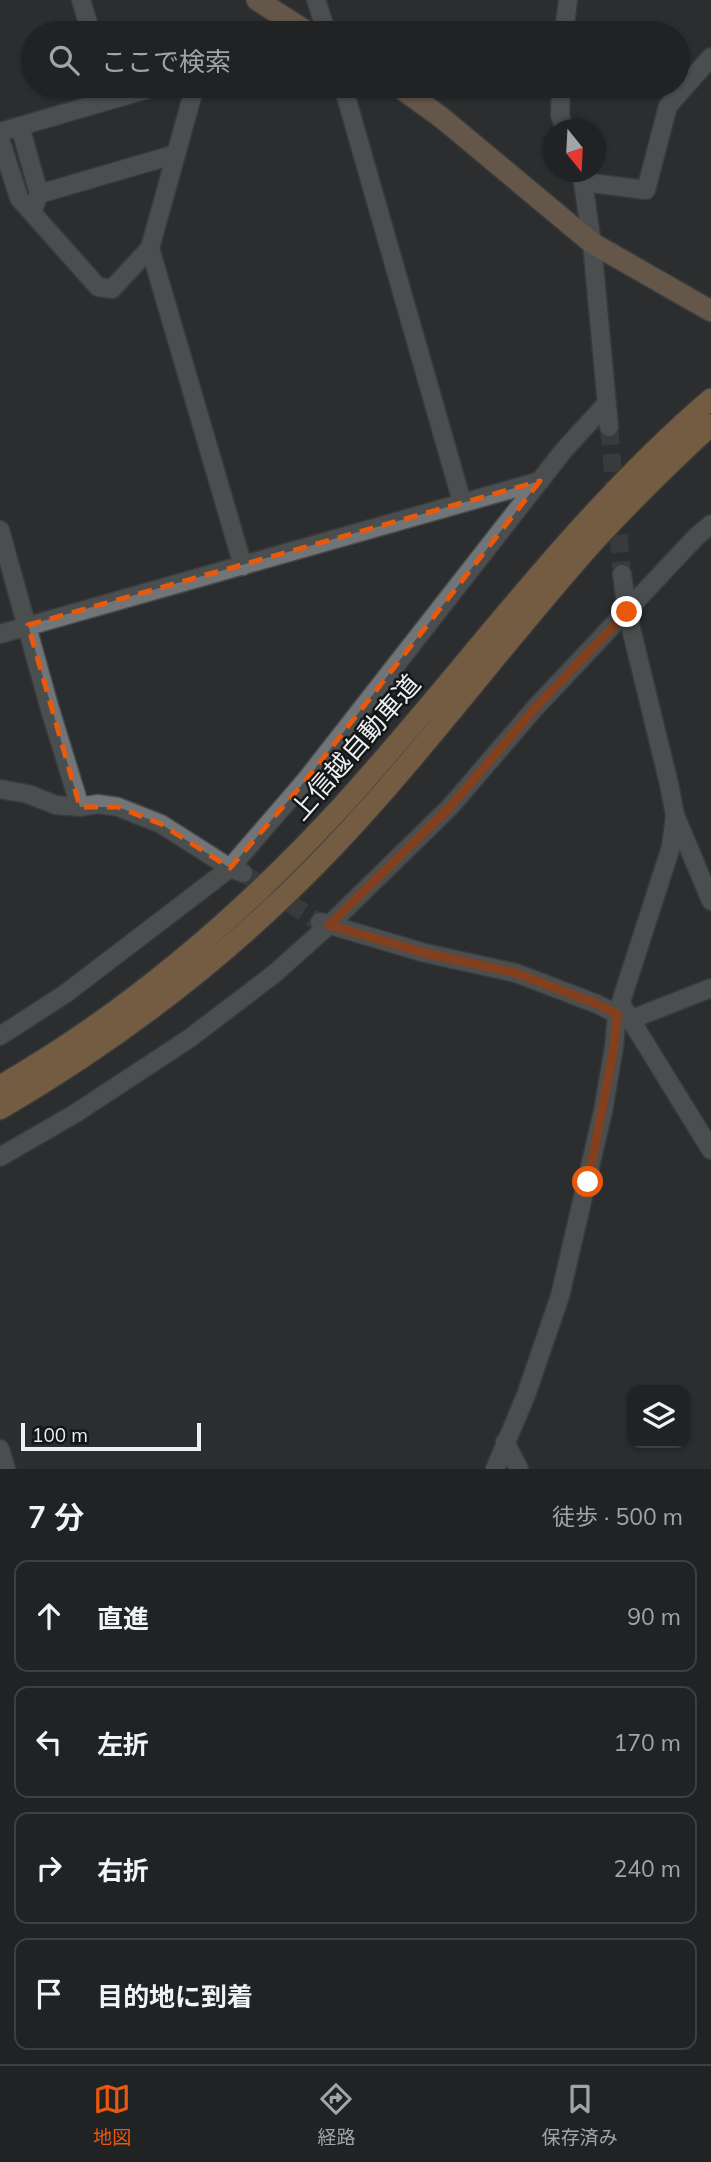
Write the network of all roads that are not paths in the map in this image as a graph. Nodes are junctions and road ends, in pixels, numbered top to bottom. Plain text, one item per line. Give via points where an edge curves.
1 (81, 0) edge
2 (257, 0) edge
3 (316, 0) edge
4 (568, 0) edge
5 (87, 21) edge
6 (290, 21) edge
7 (323, 21) edge
8 (565, 21) edge
9 (711, 57) edge
10 (690, 81) edge
11 (94, 98) edge
12 (192, 98) edge
13 (346, 98) edge
14 (414, 98) edge
15 (561, 98) edge
16 (675, 98) edge
17 (561, 119) edge
18 (20, 126) junction
19 (0, 132) edge
20 (0, 139) edge
21 (176, 155) junction
22 (583, 182) edge
23 (606, 182) edge
24 (39, 194) junction
25 (32, 212) junction
26 (592, 243) junction
27 (150, 248) junction
28 (711, 311) edge
29 (711, 399) edge
30 (606, 404) junction
31 (711, 425) edge
32 (609, 426) tunnel mouth
33 (540, 481) junction
34 (462, 502) junction
35 (711, 524) edge
36 (0, 530) edge
37 (243, 566) junction
38 (622, 575) tunnel mouth
39 (627, 612) junction
40 (28, 625) junction
41 (0, 634) edge
42 (0, 789) edge
43 (80, 807) junction
44 (674, 815) junction
45 (237, 870) junction
46 (711, 901) edge
47 (323, 923) junction
48 (711, 988) edge
49 (624, 1012) junction
50 (0, 1036) edge
51 (0, 1086) edge
52 (0, 1109) edge
53 (711, 1150) edge
54 (0, 1157) edge
55 (505, 1442) junction
56 (0, 1449) edge
57 (6, 1469) edge
58 (495, 1469) edge
59 (519, 1469) edge

1 - 5 street
2 - 6 main road
3 - 7 street
4 - 8 street
9 - 10 street
11 - 18 street
12 - 21 street
13 - 34 street
14 - 26 main road
15 - 17 street
16 - 23 street via 668,106 646,190
18 - 19 street
18 - 24 street
20 - 25 street via 19,198
21 - 24 street
21 - 27 street
22 - 26 street
24 - 25 street
25 - 27 street via 98,287 112,289
26 - 28 main road
26 - 30 street
27 - 37 street
29 - 51 highway, 上信越自動車道 via 583,526 352,795 254,898 109,1016
30 - 32 street
30 - 33 street
31 - 52 highway, 上信越自動車道 via 589,548 361,817 270,910 128,1026
33 - 34 street
33 - 45 street
34 - 37 street
35 - 39 street
36 - 40 street
37 - 40 street
38 - 39 street
39 - 44 street
39 - 47 street via 535,708 450,807
40 - 41 street
40 - 43 street
42 - 43 street
43 - 45 street via 108,805 140,815
44 - 46 street
44 - 49 street via 671,847
45 - 50 street
47 - 49 street via 516,973
47 - 54 street via 274,974 190,1038
48 - 49 street
49 - 53 street
49 - 55 street via 560,1296
55 - 58 street
55 - 59 street
56 - 57 street

